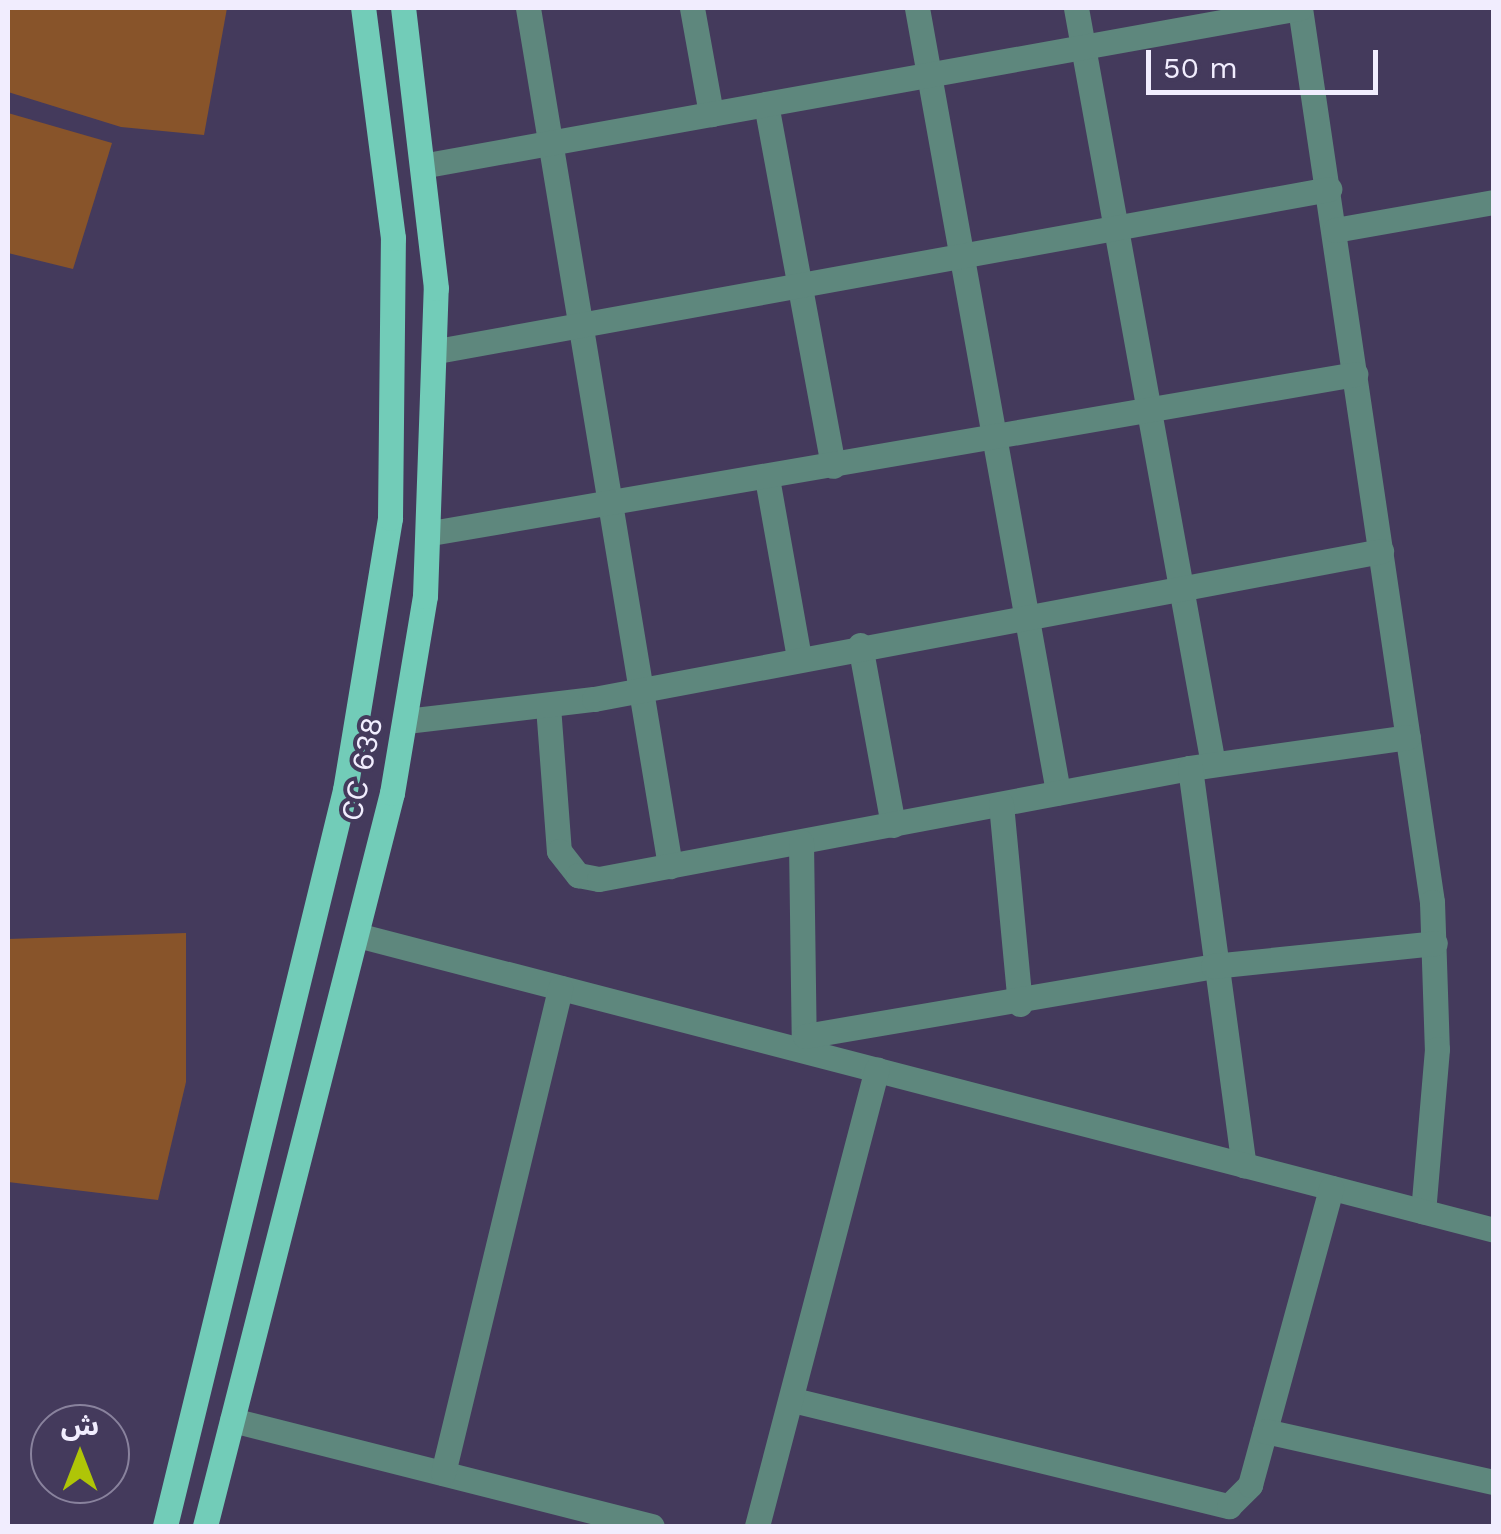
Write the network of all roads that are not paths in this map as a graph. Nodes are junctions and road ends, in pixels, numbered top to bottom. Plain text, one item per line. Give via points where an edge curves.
1 (363, 8) edge
2 (403, 8) edge
3 (528, 8) edge
4 (692, 8) edge
5 (916, 8) edge
6 (1076, 8) edge
7 (1300, 8) edge
8 (1084, 47) junction
9 (929, 75) junction
10 (766, 104) junction
11 (711, 114) junction
12 (548, 143) junction
13 (426, 165) junction
14 (1329, 189) junction
15 (1494, 202) edge
16 (1118, 228) junction
17 (1334, 230) junction
18 (962, 256) junction
19 (800, 285) junction
20 (579, 325) junction
21 (438, 350) junction
22 (1355, 374) junction
23 (1149, 408) junction
24 (993, 438) junction
25 (833, 466) junction
26 (767, 478) junction
27 (609, 507) junction
28 (431, 533) junction
29 (1381, 551) junction
30 (1182, 585) junction
31 (1026, 614) junction
32 (860, 646) junction
33 (798, 658) junction
34 (640, 690) junction
35 (548, 706) junction
36 (406, 721) junction
37 (1408, 737) junction
38 (1202, 766) junction
39 (1058, 792) junction
40 (1001, 804) junction
41 (893, 825) junction
42 (801, 842) junction
43 (670, 866) junction
44 (357, 935) junction
45 (1435, 943) junction
46 (1213, 966) junction
47 (560, 988) junction
48 (1020, 1004) junction
49 (804, 1043) junction
50 (877, 1070) junction
51 (1244, 1165) junction
52 (1332, 1188) junction
53 (1424, 1212) junction
54 (1494, 1230) edge
55 (793, 1400) junction
56 (232, 1420) junction
57 (1265, 1431) junction
58 (443, 1473) junction
59 (1494, 1482) edge
60 (616, 1522) edge
61 (165, 1526) edge
62 (205, 1526) edge
63 (652, 1526) edge
64 (757, 1526) edge

1 - 61 main road, CC 638 via 393,238 390,518 344,790
2 - 13 main road, CC 638 / CC 638
3 - 12 street
4 - 11 street
5 - 9 street
6 - 8 street
7 - 8 street
7 - 14 street
8 - 9 street
8 - 16 street
9 - 10 street
9 - 18 street
10 - 11 street
10 - 19 street
11 - 12 street
12 - 13 street
12 - 20 street
13 - 21 main road, CC 638 / CC 638
14 - 16 street
14 - 17 street
15 - 17 street
16 - 18 street
16 - 23 street
17 - 22 street
18 - 19 street
18 - 24 street
19 - 20 street
19 - 25 street
20 - 21 street
20 - 27 street
21 - 28 main road, CC 638 / CC 638
22 - 23 street
22 - 29 street
23 - 24 street
23 - 30 street
24 - 25 street
24 - 31 street
25 - 26 street
26 - 27 street
26 - 33 street
27 - 28 street
27 - 34 street
28 - 36 main road, CC 638 / CC 638
29 - 30 street
29 - 37 street
30 - 31 street
30 - 38 street
31 - 32 street
31 - 39 street
32 - 33 street
32 - 41 street
33 - 34 street
34 - 35 street
34 - 43 street
35 - 36 street
35 - 43 street via 563,860 588,879
36 - 44 main road, CC 638 / CC 638
37 - 38 street
37 - 45 street
38 - 39 street
38 - 46 street
39 - 40 street
40 - 41 street
40 - 48 street
41 - 42 street
42 - 43 street
42 - 49 street
44 - 47 street
44 - 56 main road, CC 638 / CC 638
45 - 46 street
45 - 53 street
46 - 48 street
46 - 51 street
47 - 49 street
47 - 58 street
48 - 49 street
49 - 50 street
50 - 51 street
50 - 55 street
51 - 52 street
52 - 53 street
52 - 57 street
53 - 54 street
55 - 57 street via 1208,1508 1245,1494
55 - 64 street
56 - 58 street
56 - 62 main road, CC 638 / CC 638
57 - 59 street
58 - 60 street
60 - 63 street

